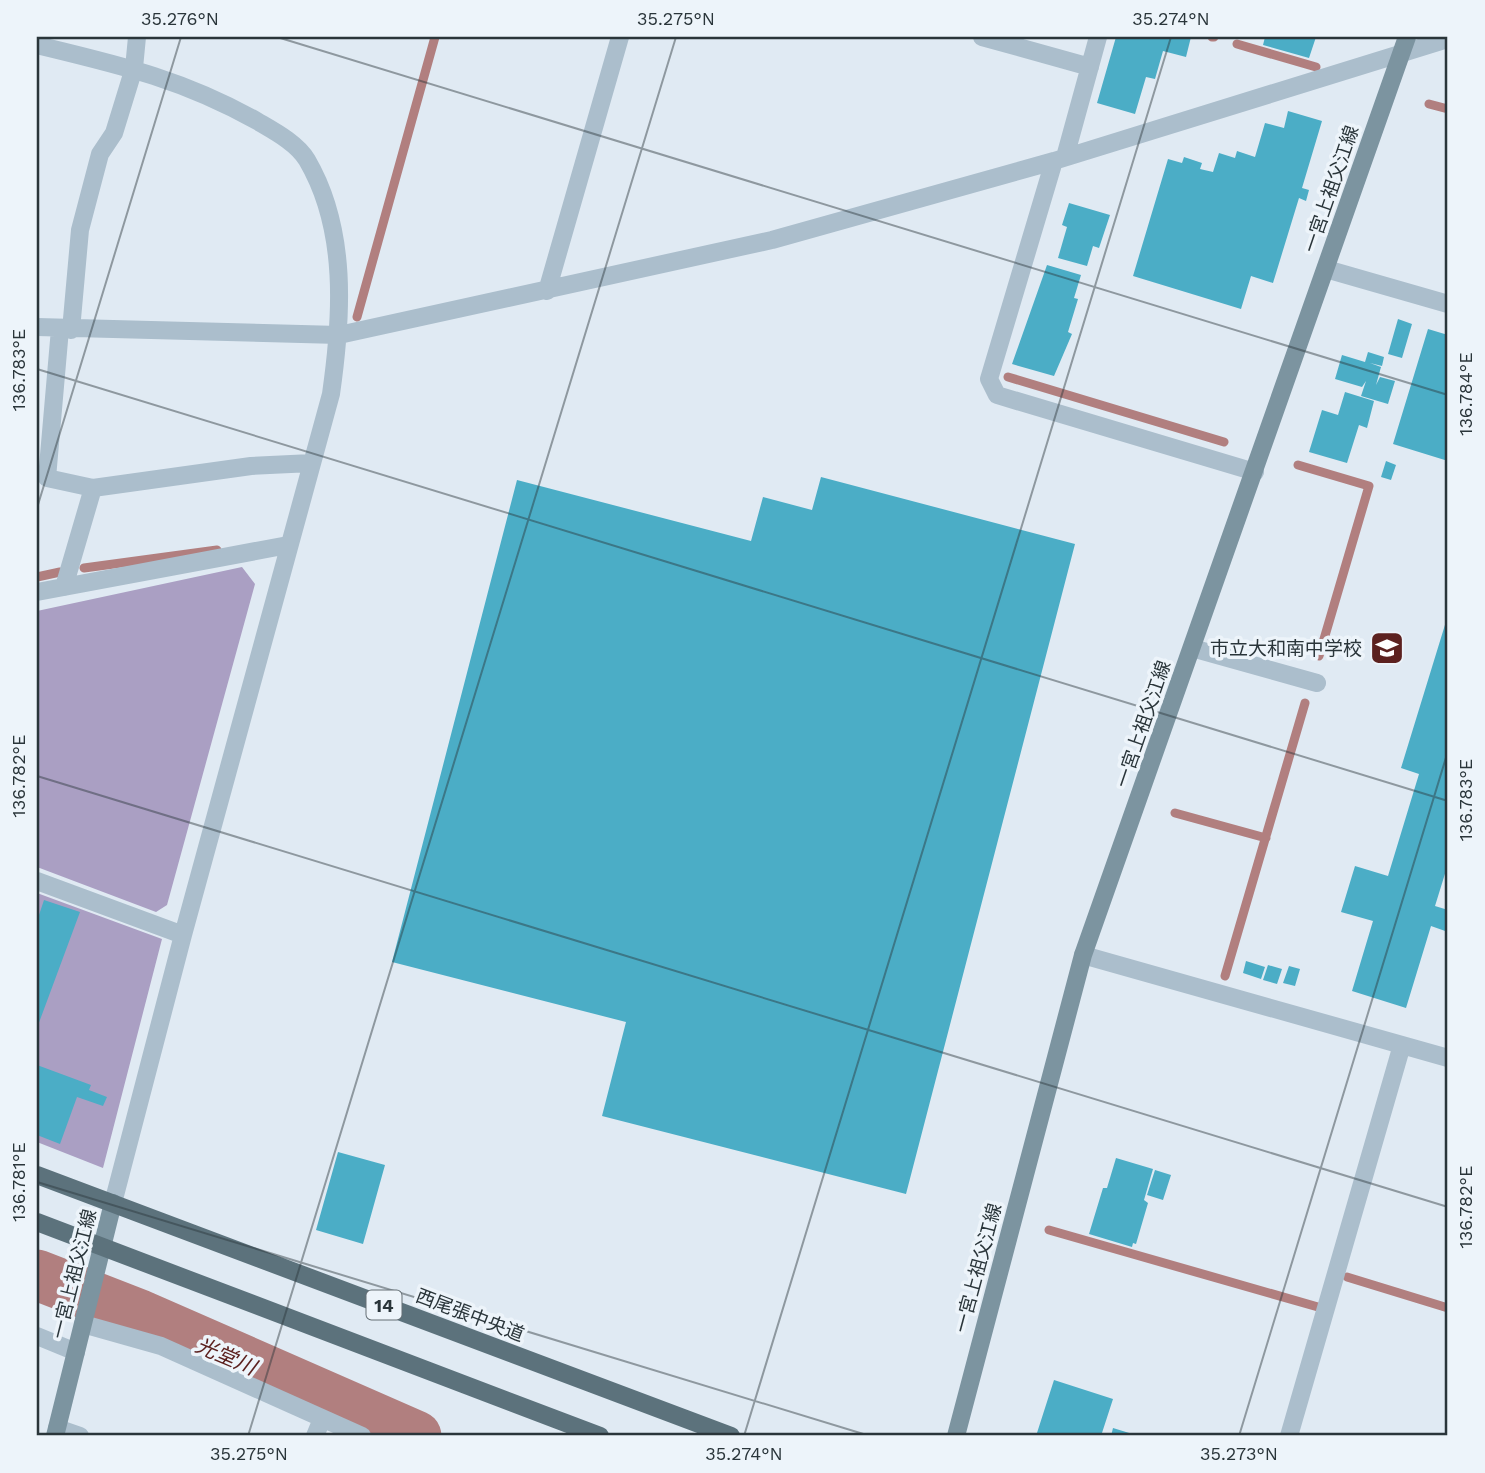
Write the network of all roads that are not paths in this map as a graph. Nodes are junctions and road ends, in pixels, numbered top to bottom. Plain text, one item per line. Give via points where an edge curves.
1 (137, 37) edge
2 (620, 37) edge
3 (982, 37) edge
4 (1098, 37) edge
5 (1448, 39) edge
6 (1404, 45) edge
7 (37, 46) edge
8 (1090, 67) junction
9 (134, 68) junction
10 (1059, 159) junction
11 (1326, 269) junction
12 (548, 291) junction
13 (1448, 304) edge
14 (37, 327) edge
15 (65, 330) junction
16 (339, 335) junction
17 (312, 463) junction
18 (1255, 472) junction
19 (93, 488) junction
20 (288, 545) junction
21 (64, 587) junction
22 (37, 592) edge
23 (1192, 648) junction
24 (1317, 683) dead end
25 (37, 881) edge
26 (183, 935) junction
27 (1083, 955) junction
28 (1402, 1045) junction
29 (1448, 1058) edge
30 (37, 1175) edge
31 (113, 1203) junction
32 (37, 1222) edge
33 (102, 1247) junction
34 (83, 1322) junction
35 (37, 1336) edge
36 (76, 1352) junction
37 (319, 1428) edge
38 (56, 1432) edge
39 (80, 1436) edge
40 (362, 1436) edge
41 (600, 1436) edge
42 (731, 1436) edge
43 (956, 1436) edge
44 (1289, 1436) edge

1 - 9 street
2 - 12 street
3 - 8 street
4 - 8 street
5 - 6 street
6 - 10 street
6 - 11 main road, 一宮上祖父江線
7 - 9 street
8 - 10 street
9 - 15 street via 114,133 100,154 80,230
9 - 16 street via 231,107 279,134 306,158 329,210 336,248
10 - 12 street via 772,240
10 - 18 street via 989,379 997,395
11 - 13 street
11 - 18 main road, 一宮上祖父江線
12 - 16 street
14 - 15 street
15 - 16 street
15 - 19 street via 47,478
16 - 17 street via 331,394
17 - 19 street via 251,466
17 - 20 street
18 - 23 main road, 一宮上祖父江線
19 - 21 street
20 - 21 street
20 - 26 street
21 - 22 street
23 - 24 street
23 - 27 main road, 一宮上祖父江線
25 - 26 street
26 - 31 street
27 - 28 street
27 - 43 main road, 一宮上祖父江線
28 - 29 street
28 - 44 street
30 - 31 main road, 西尾張中央道 / 14
31 - 33 main road, 一宮上祖父江線
31 - 42 main road, 西尾張中央道 / 14
32 - 33 main road, 14
33 - 34 main road, 一宮上祖父江線
33 - 41 main road, 14
34 - 36 main road, 一宮上祖父江線
34 - 37 street via 161,1346
35 - 36 street
36 - 38 main road, 一宮上祖父江線
37 - 40 street
38 - 39 street

